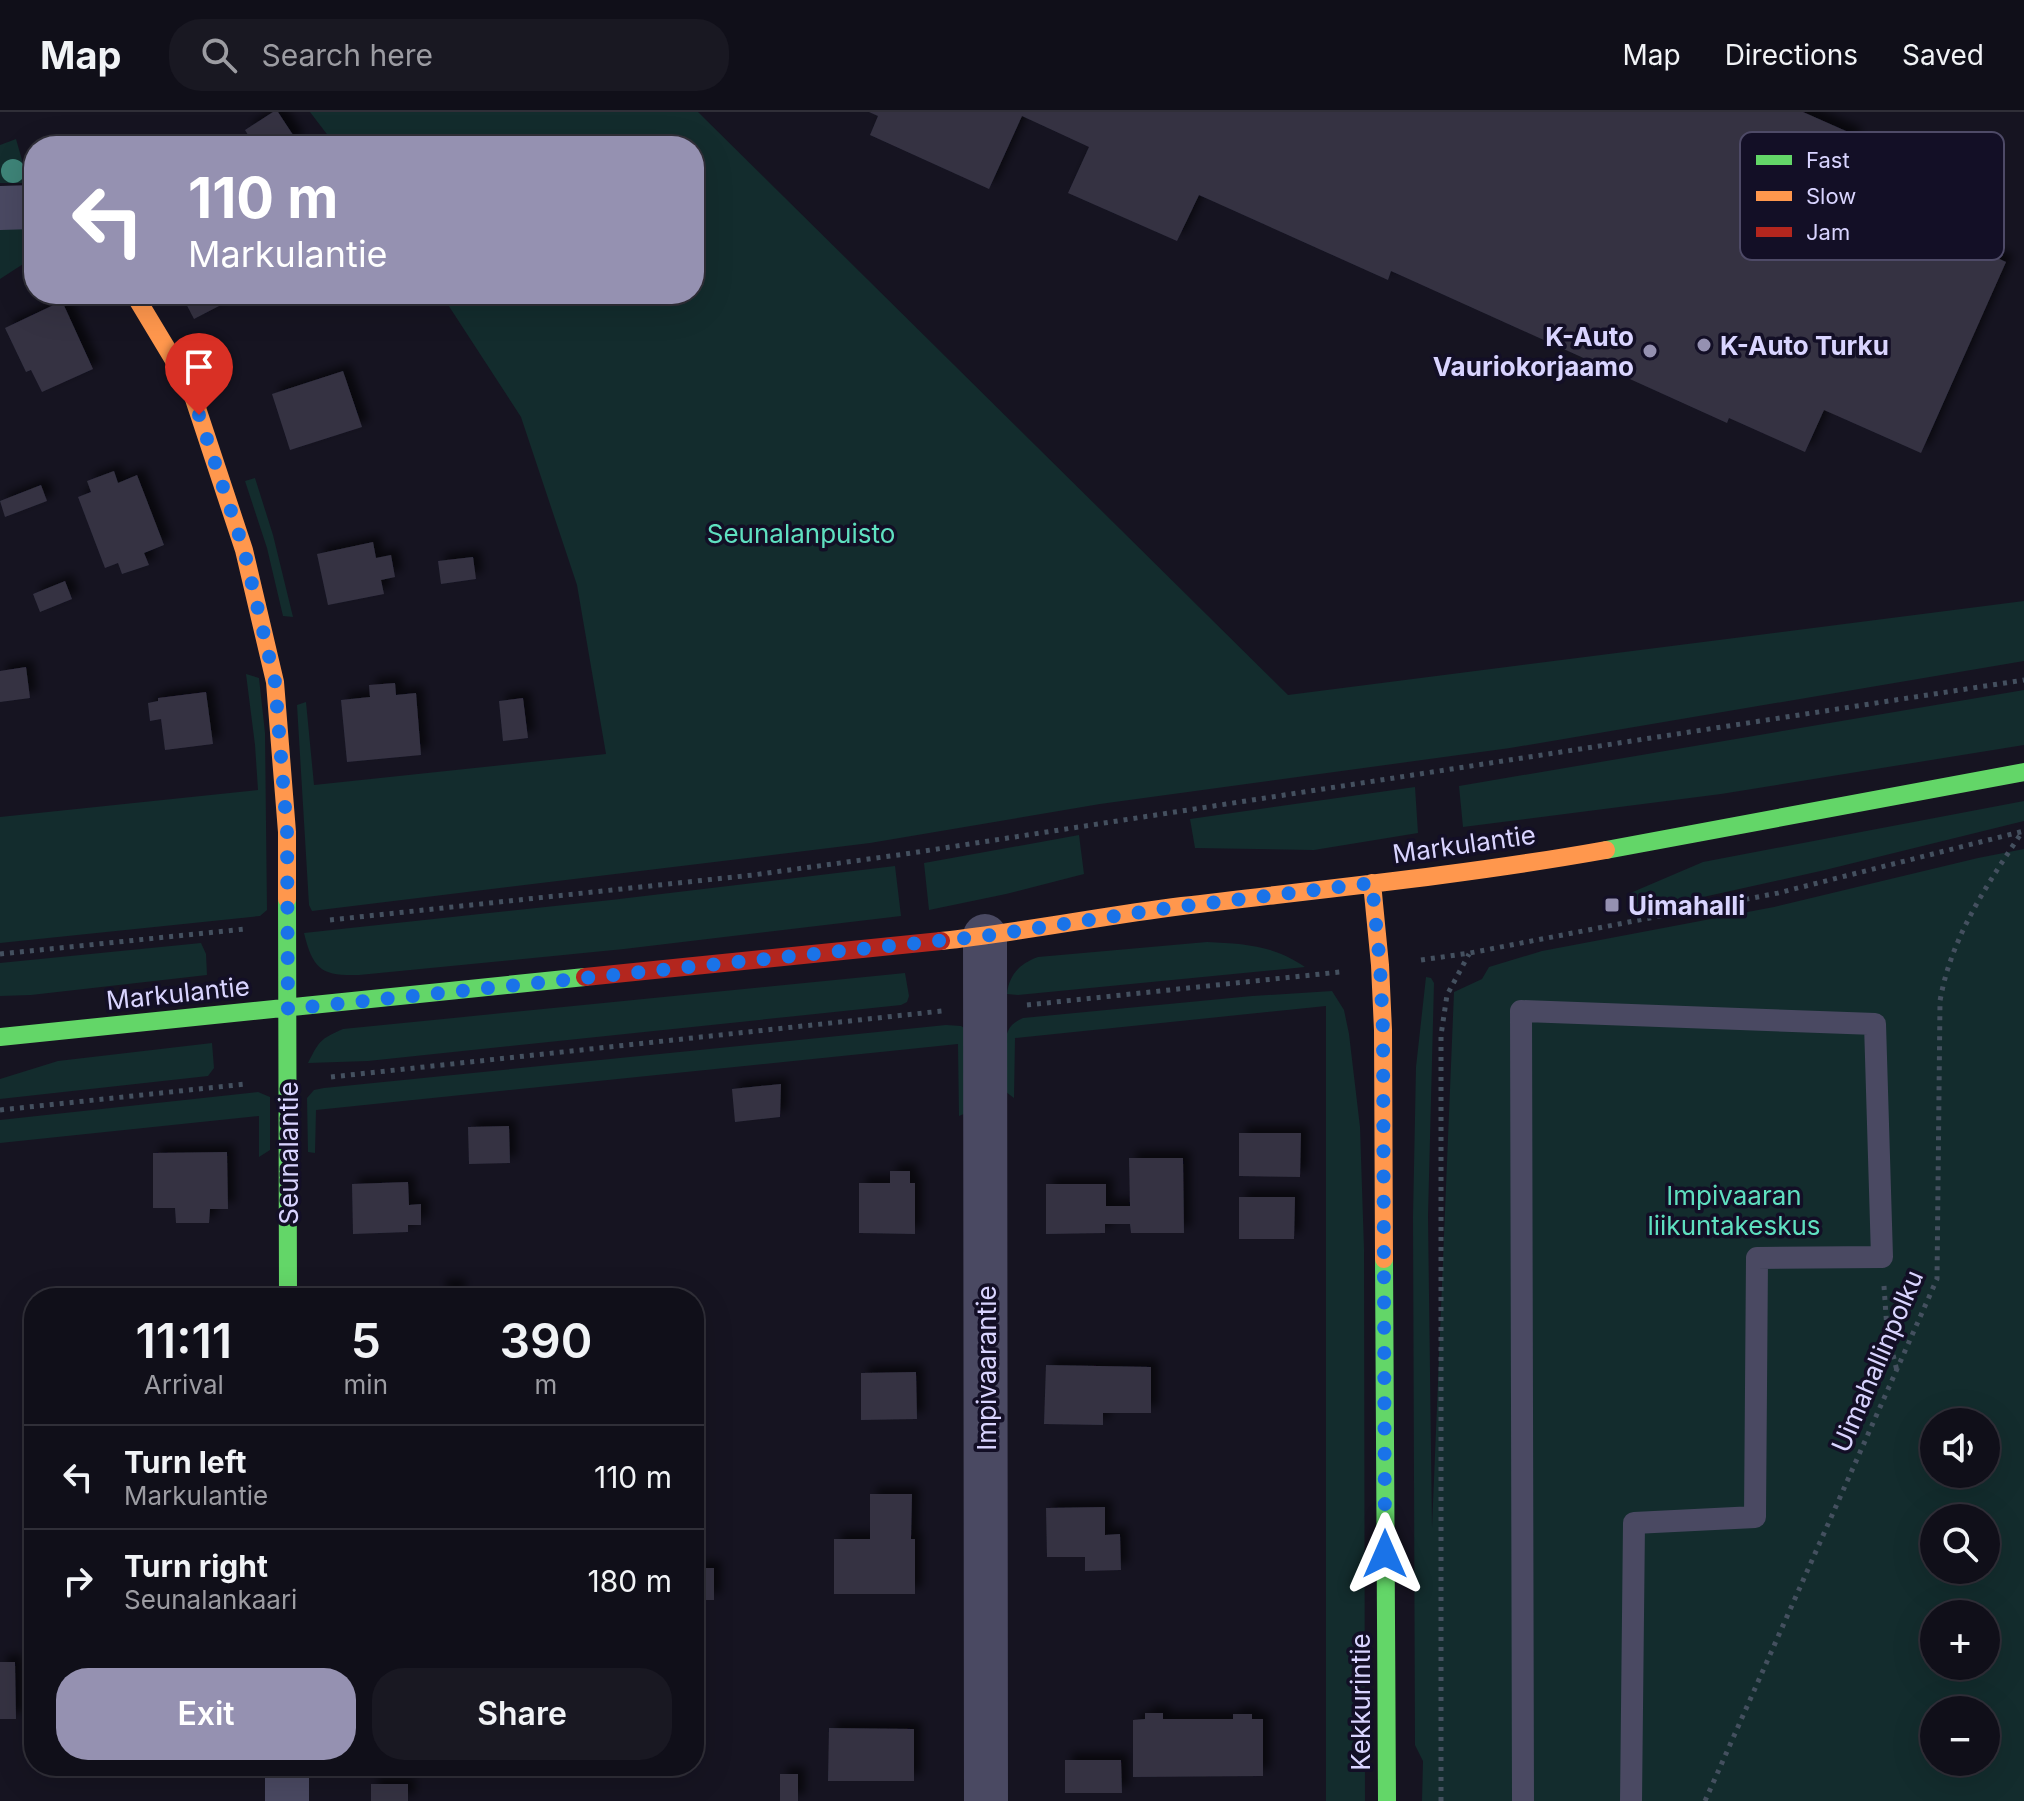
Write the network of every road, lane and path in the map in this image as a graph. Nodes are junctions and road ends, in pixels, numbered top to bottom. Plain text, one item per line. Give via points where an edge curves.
1 (24, 207) edge
2 (0, 208) edge
3 (140, 304) edge
4 (2024, 680) edge
5 (2024, 772) edge
6 (2024, 831) edge
7 (1372, 883) junction
8 (286, 925) junction
9 (985, 936) junction
10 (0, 954) edge
11 (1319, 975) dead end
12 (288, 1009) junction
13 (985, 1009) junction
14 (0, 1037) edge
15 (288, 1081) junction
16 (0, 1110) edge
17 (1882, 1257) junction
18 (288, 1288) edge
19 (1897, 1371) junction
20 (287, 1776) edge
21 (287, 1801) edge
22 (986, 1801) edge
23 (1387, 1801) edge
24 (1441, 1801) edge
25 (1523, 1801) edge
26 (1631, 1801) edge
27 (1705, 1801) edge

1 - 2 street
3 - 8 main road, Seunalantie via 190,387 251,579 275,682 287,832
4 - 8 path via 905,854
5 - 7 main road, Markulantie via 1646,843
6 - 19 path, Uimahallinpolku via 1992,876 1945,973 1940,1001 1937,1279
6 - 24 path via 1778,893 1470,953 1447,995 1441,1035
7 - 9 main road, Markulantie
7 - 23 main road, Kekkurintie via 1383,1030
8 - 10 path
8 - 12 main road, Seunalantie
9 - 12 main road, Markulantie
9 - 13 street, Impivaarantie
11 - 13 path
12 - 14 main road, Markulantie
12 - 15 main road, Seunalantie
13 - 15 path
13 - 22 street, Impivaarantie
15 - 16 path
15 - 18 main road, Seunalantie
17 - 19 path via 1887,1330
17 - 25 lane via 1875,1024 1521,1011
17 - 26 lane via 1757,1258 1755,1517 1634,1523
19 - 27 path, Uimahallinpolku
20 - 21 street

